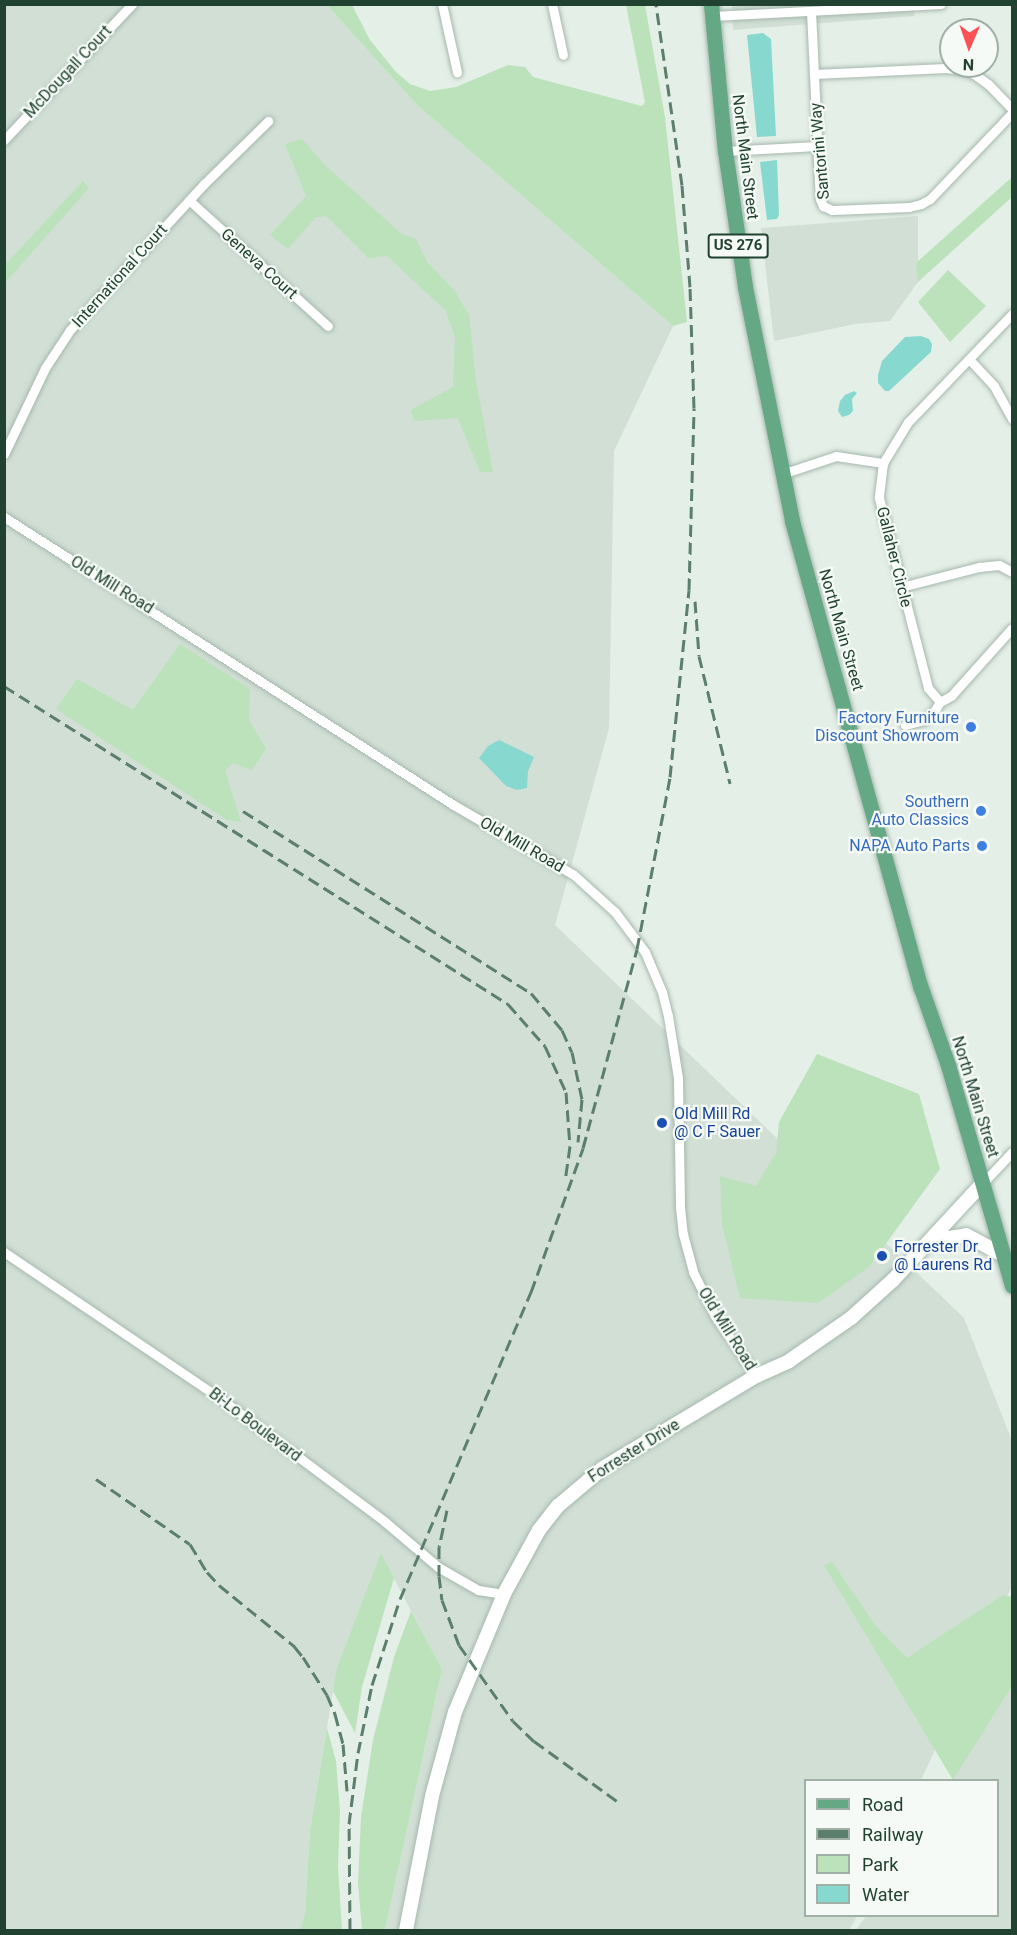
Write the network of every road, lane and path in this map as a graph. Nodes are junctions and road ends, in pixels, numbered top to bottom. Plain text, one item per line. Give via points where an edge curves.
1 (132, 4) edge
2 (442, 4) edge
3 (552, 4) edge
4 (941, 4) edge
5 (712, 10) edge
6 (812, 11) junction
7 (563, 55) dead end
8 (457, 72) dead end
9 (814, 75) junction
10 (1012, 111) edge
11 (268, 121) dead end
12 (4, 140) edge
13 (817, 146) junction
14 (725, 151) junction
15 (190, 201) junction
16 (1012, 314) edge
17 (328, 326) dead end
18 (969, 359) junction
19 (1012, 419) edge
20 (4, 454) edge
21 (883, 464) junction
22 (782, 474) junction
23 (4, 517) edge
24 (1012, 572) edge
25 (901, 587) junction
26 (1012, 628) edge
27 (940, 702) junction
28 (904, 725) dead end
29 (1012, 1152) edge
30 (982, 1184) junction
31 (930, 1241) junction
32 (4, 1252) edge
33 (1003, 1255) junction
34 (1012, 1286) edge
35 (756, 1376) junction
36 (504, 1594) junction
37 (406, 1930) edge

1 - 12 street, McDougall Court
2 - 8 street
3 - 7 street
4 - 6 street
5 - 6 street
5 - 14 main road, North Main Street / US 276
6 - 9 street, Santorini Way
9 - 10 street via 961,70 988,84
9 - 13 street, Santorini Way
10 - 13 street, Santorini Way via 930,199 909,207 832,210 823,206
11 - 15 street, International Court
13 - 14 street
14 - 22 main road, North Main Street / US 276 via 751,328
15 - 17 street, Geneva Court
15 - 20 street, International Court via 70,330 41,376
16 - 18 street, Gallaher Circle
18 - 19 street via 994,386
18 - 21 street, Gallaher Circle via 908,422
21 - 22 street via 836,456
21 - 25 street, Gallaher Circle via 879,498
22 - 30 main road, North Main Street / US 276 via 921,988
23 - 35 street, Old Mill Road via 477,819 574,875 615,912 650,962 668,1016 678,1078 680,1207 688,1256 704,1297
24 - 25 street via 999,565 979,567
25 - 27 street, Gallaher Circle via 928,688
26 - 27 street via 951,696
27 - 28 street via 924,720
29 - 30 street
30 - 31 street, Forrester Drive
30 - 33 main road, North Main Street / US 276
31 - 33 street via 966,1235
31 - 35 street, Forrester Drive via 851,1318 802,1353
32 - 36 street, Bi-Lo Boulevard via 217,1396 379,1517 445,1572 478,1590
33 - 34 main road, North Main Street / US 276
35 - 36 street, Forrester Drive via 578,1486 539,1530
36 - 37 street, Forrester Drive via 446,1745

